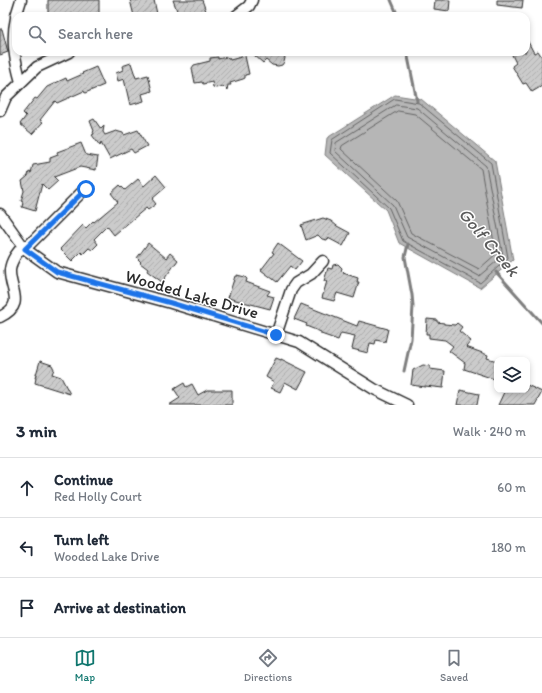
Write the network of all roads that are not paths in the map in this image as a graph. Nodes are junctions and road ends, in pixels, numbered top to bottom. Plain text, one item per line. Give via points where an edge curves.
1 (21, 0) edge
2 (252, 0) edge
3 (17, 12) edge
4 (241, 12) edge
5 (14, 56) edge
6 (60, 56) edge
7 (21, 82) junction
8 (0, 112) edge
9 (86, 189) dead end
10 (0, 214) edge
11 (24, 247) junction
12 (323, 261) dead end
13 (0, 317) edge
14 (276, 335) junction
15 (407, 405) edge

1 - 3 street
2 - 4 street
5 - 7 street
6 - 7 street via 37,67
7 - 8 street via 6,97
9 - 11 street
10 - 11 street, Wooded Lake Drive
11 - 13 street via 14,258 10,270 15,293 14,304 8,313
11 - 14 street, Wooded Lake Drive via 57,272
12 - 14 street via 291,290
14 - 15 street, Wooded Lake Drive via 299,342 374,389

